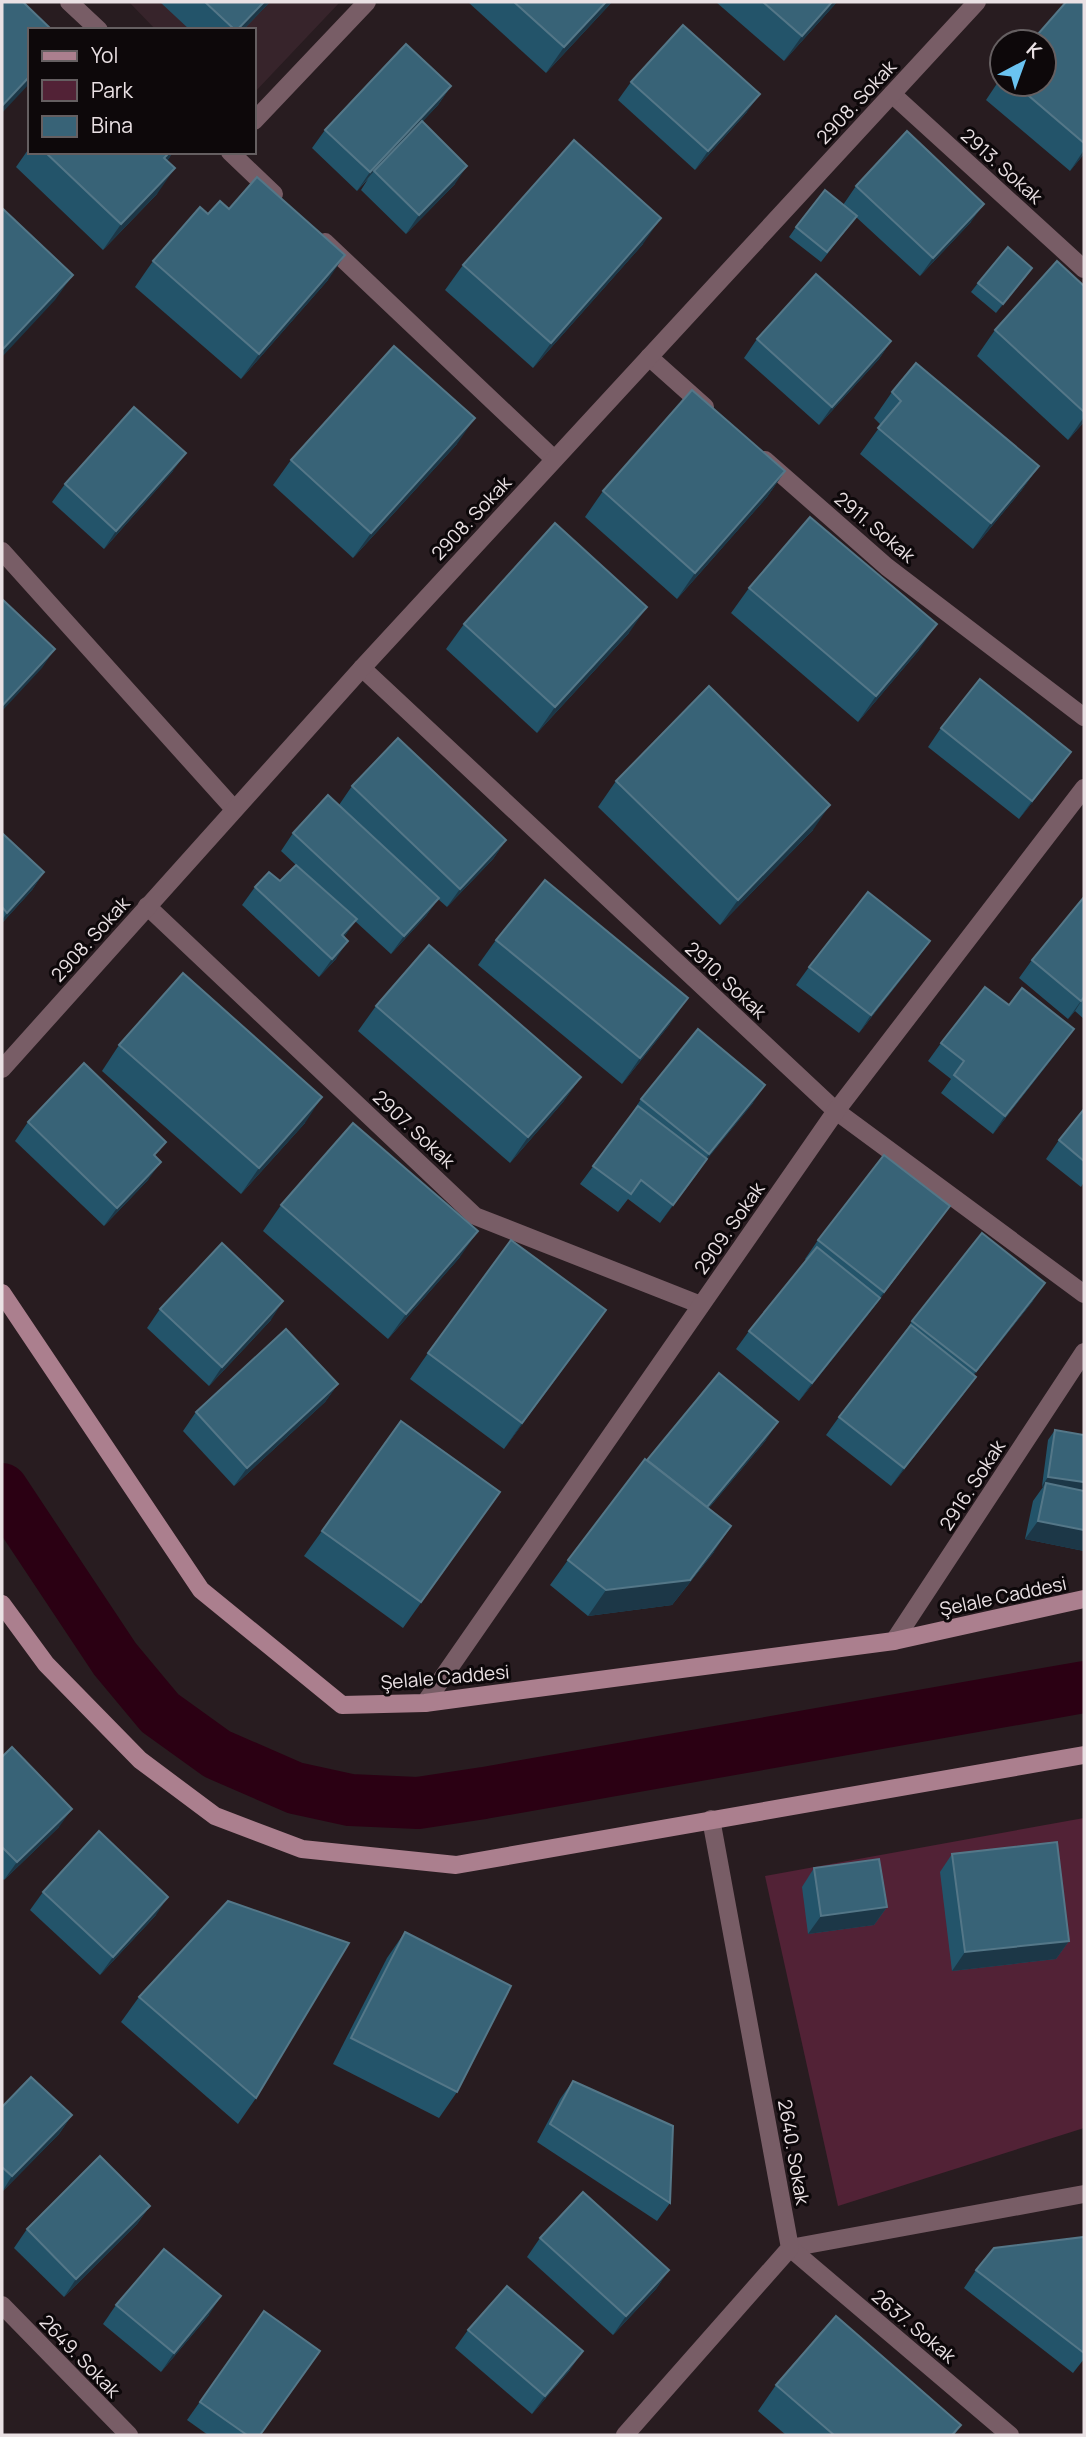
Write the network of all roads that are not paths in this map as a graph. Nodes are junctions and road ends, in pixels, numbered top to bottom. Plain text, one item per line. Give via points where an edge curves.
1 (69, 2) edge
2 (367, 2) edge
3 (977, 2) edge
4 (97, 28) edge
5 (892, 94) junction
6 (256, 119) edge
7 (232, 154) edge
8 (291, 210) edge
9 (311, 229) edge
10 (1084, 270) edge
11 (649, 358) junction
12 (721, 421) edge
13 (752, 449) edge
14 (554, 458) junction
15 (2, 551) edge
16 (362, 668) junction
17 (1084, 717) edge
18 (1084, 788) edge
19 (234, 809) junction
20 (147, 906) junction
21 (2, 1069) edge
22 (836, 1111) junction
23 (2, 1293) edge
24 (1084, 1294) edge
25 (701, 1305) junction
26 (1084, 1352) edge
27 (1084, 1600) edge
28 (2, 1604) edge
29 (894, 1641) junction
30 (425, 1703) junction
31 (1084, 1755) edge
32 (711, 1819) junction
33 (1081, 2199) edge
34 (790, 2248) junction
35 (2, 2305) edge
36 (129, 2435) edge
37 (625, 2435) edge
38 (1010, 2435) edge

1 - 4 street
2 - 6 street
3 - 5 street, 2908. Sokak
5 - 10 street, 2913. Sokak
5 - 11 street, 2908. Sokak
7 - 8 street
9 - 14 street
11 - 12 street
11 - 14 street, 2908. Sokak
13 - 17 street, 2911. Sokak via 887,567
14 - 16 street, 2908. Sokak
15 - 19 street
16 - 19 street, 2908. Sokak
16 - 22 street, 2910. Sokak
18 - 22 street, 2909. Sokak
19 - 20 street, 2908. Sokak
20 - 21 street, 2908. Sokak
20 - 25 street, 2907. Sokak via 475,1216
22 - 24 street, 2910. Sokak
22 - 25 street, 2909. Sokak
23 - 30 street, Şelale Caddesi via 201,1590 342,1706
25 - 30 street, 2909. Sokak
26 - 29 street, 2916. Sokak
27 - 29 street, Şelale Caddesi
28 - 32 street via 46,1664 140,1759 215,1816 302,1849 456,1865
29 - 30 street, Şelale Caddesi
31 - 32 street
32 - 34 street, 2640. Sokak
33 - 34 street
34 - 37 street
34 - 38 street, 2637. Sokak
35 - 36 street, 2649. Sokak

